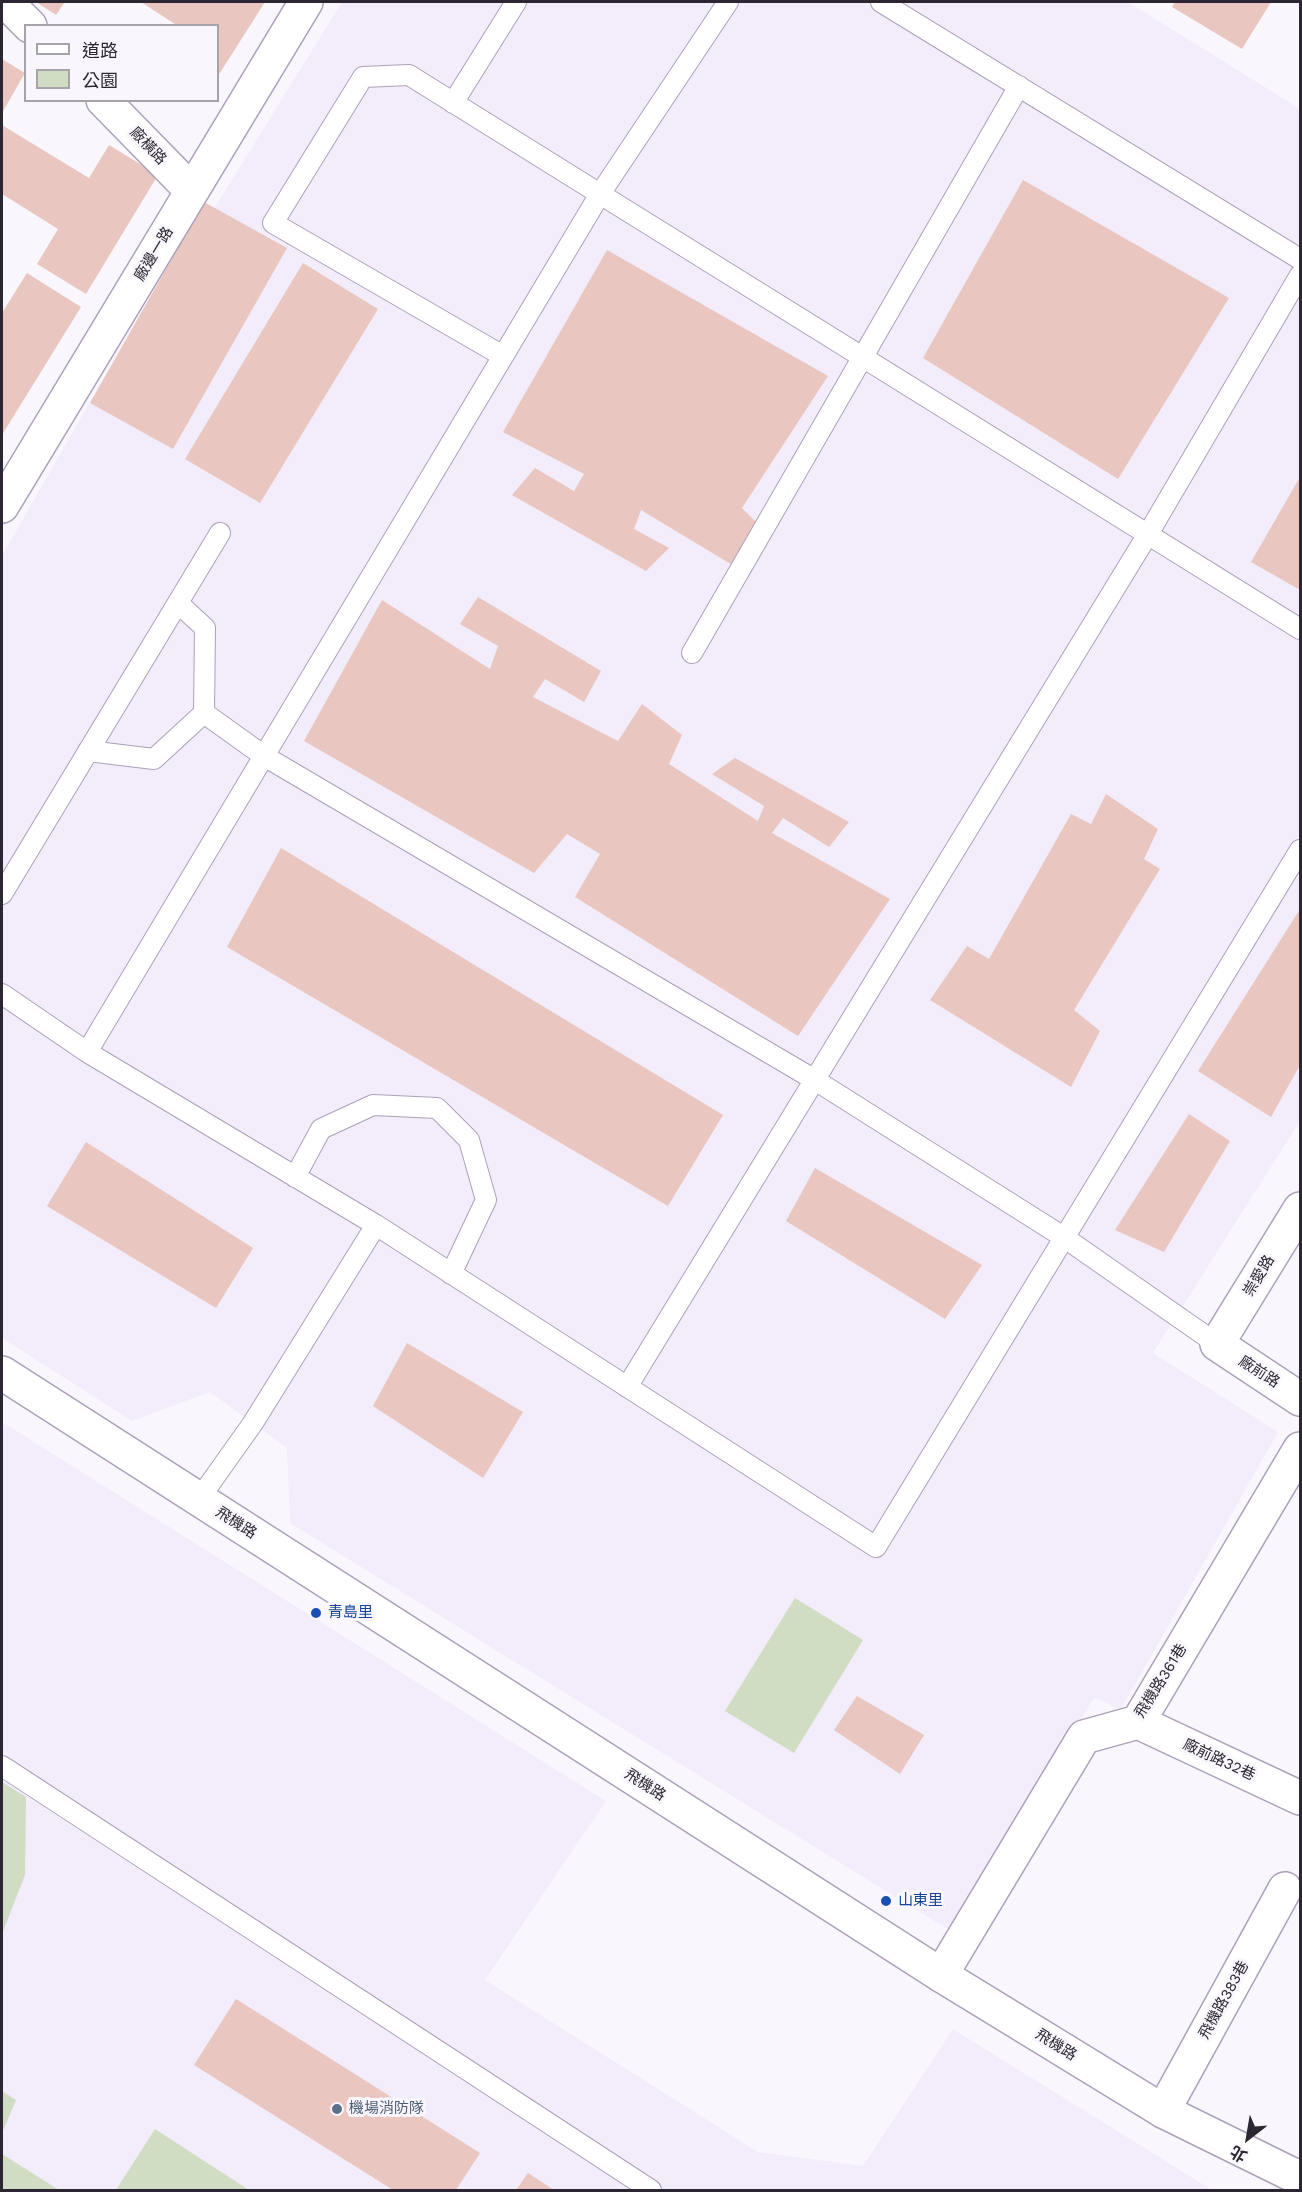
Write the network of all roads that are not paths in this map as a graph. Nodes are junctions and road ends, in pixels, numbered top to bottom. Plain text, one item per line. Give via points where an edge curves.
1 (6, 2) edge
2 (306, 2) edge
3 (516, 2) edge
4 (728, 2) edge
5 (881, 2) edge
6 (28, 24) edge
7 (1019, 86) junction
8 (105, 102) edge
9 (453, 103) junction
10 (192, 191) junction
11 (600, 194) junction
12 (1300, 259) edge
13 (1300, 275) edge
14 (503, 356) junction
15 (861, 357) junction
16 (2, 506) edge
17 (220, 532) dead end
18 (1148, 534) junction
19 (178, 603) junction
20 (1300, 629) edge
21 (692, 653) dead end
22 (204, 713) junction
23 (88, 751) junction
24 (264, 756) junction
25 (1300, 850) edge
26 (2, 894) edge
27 (2, 994) edge
28 (87, 1052) junction
29 (815, 1080) junction
30 (295, 1177) junction
31 (1300, 1209) edge
32 (376, 1225) junction
33 (1065, 1238) junction
34 (451, 1274) junction
35 (1217, 1344) junction
36 (2, 1373) edge
37 (627, 1387) junction
38 (1300, 1399) edge
39 (1300, 1449) edge
40 (199, 1499) junction
41 (1138, 1722) junction
42 (2, 1766) edge
43 (1300, 1798) edge
44 (1285, 1889) dead end
45 (942, 1975) junction
46 (1163, 2111) junction
47 (1300, 2176) edge
48 (651, 2190) edge

1 - 6 street
2 - 10 street, 廠邊一路
3 - 9 lane
4 - 11 lane
5 - 7 lane
7 - 12 lane
7 - 15 lane
8 - 10 street, 廠橫路
9 - 11 lane
9 - 14 lane via 410,75 363,77 273,223
10 - 16 street, 廠邊一路
11 - 14 lane
11 - 15 lane
13 - 18 lane
14 - 24 lane
15 - 18 lane
15 - 21 lane
17 - 19 lane
18 - 20 lane
18 - 29 lane
19 - 22 lane via 204,628
19 - 23 lane
22 - 23 lane via 154,759
22 - 24 lane
23 - 26 lane
24 - 28 lane
24 - 29 lane
25 - 33 lane
27 - 28 lane
28 - 30 lane
29 - 33 lane
29 - 37 lane
30 - 32 lane
30 - 34 lane via 321,1129 374,1105 437,1108 469,1140 486,1200
31 - 35 street, 崇愛路
32 - 34 lane
32 - 40 lane via 253,1423
33 - 35 lane
33 - 37 lane via 876,1547
34 - 37 lane
35 - 38 street, 廠前路
36 - 40 street, 飛機路
39 - 41 street, 飛機路361巷
40 - 45 street, 飛機路
41 - 43 street, 廠前路32巷
41 - 45 street, 飛機路361巷 via 1084,1737
42 - 48 lane
44 - 46 street, 飛機路383巷
45 - 46 street, 飛機路
46 - 47 street, 飛機路

